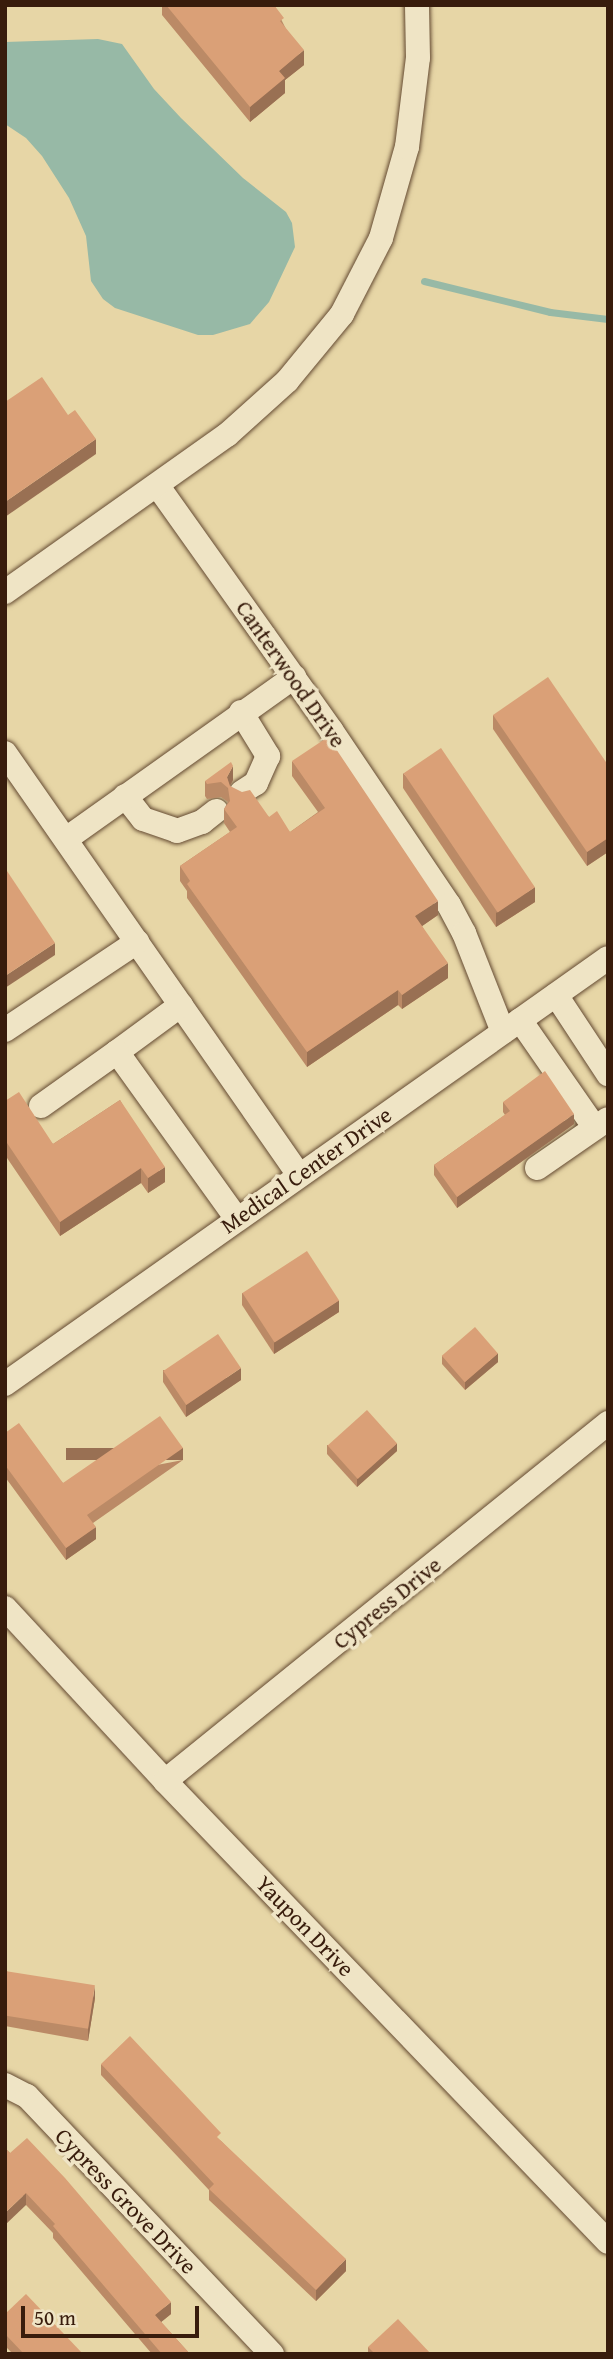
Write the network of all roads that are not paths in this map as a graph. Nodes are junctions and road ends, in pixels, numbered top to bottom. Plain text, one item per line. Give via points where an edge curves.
1 (417, 5) edge
2 (157, 485) junction
3 (5, 592) edge
4 (294, 677) junction
5 (241, 712) junction
6 (10, 769) edge
7 (242, 792) edge
8 (125, 796) junction
9 (216, 811) dead end
10 (66, 839) junction
11 (137, 942) junction
12 (608, 958) edge
13 (556, 995) junction
14 (181, 1005) junction
15 (511, 1026) junction
16 (5, 1030) edge
17 (117, 1052) junction
18 (608, 1074) edge
19 (41, 1106) dead end
20 (602, 1124) edge
21 (537, 1168) dead end
22 (299, 1175) junction
23 (237, 1219) junction
24 (5, 1384) edge
25 (608, 1423) edge
26 (5, 1608) edge
27 (165, 1781) junction
28 (5, 2085) edge
29 (608, 2242) edge
30 (272, 2354) edge

1 - 2 street via 418,58 407,147 381,238 363,276 342,314 287,381 226,435
2 - 3 street
2 - 4 street, Canterwood Drive
4 - 5 street
4 - 15 street, Canterwood Drive via 449,905 488,999
5 - 7 street via 268,756 256,783
5 - 8 street
6 - 10 street
8 - 9 street via 143,819 177,831
8 - 10 street
10 - 11 street
11 - 14 street
11 - 16 street
12 - 13 street, Medical Center Drive
13 - 15 street, Medical Center Drive
13 - 18 street
14 - 17 street
14 - 22 street
15 - 20 street, Canterwood Drive
15 - 22 street, Medical Center Drive
17 - 19 street
17 - 23 street
20 - 21 street
22 - 23 street, Medical Center Drive
23 - 24 street, Medical Center Drive
25 - 27 street, Cypress Drive
26 - 27 street, Yaupon Drive
27 - 29 street, Yaupon Drive
28 - 30 street, Cypress Grove Drive via 27,2096

